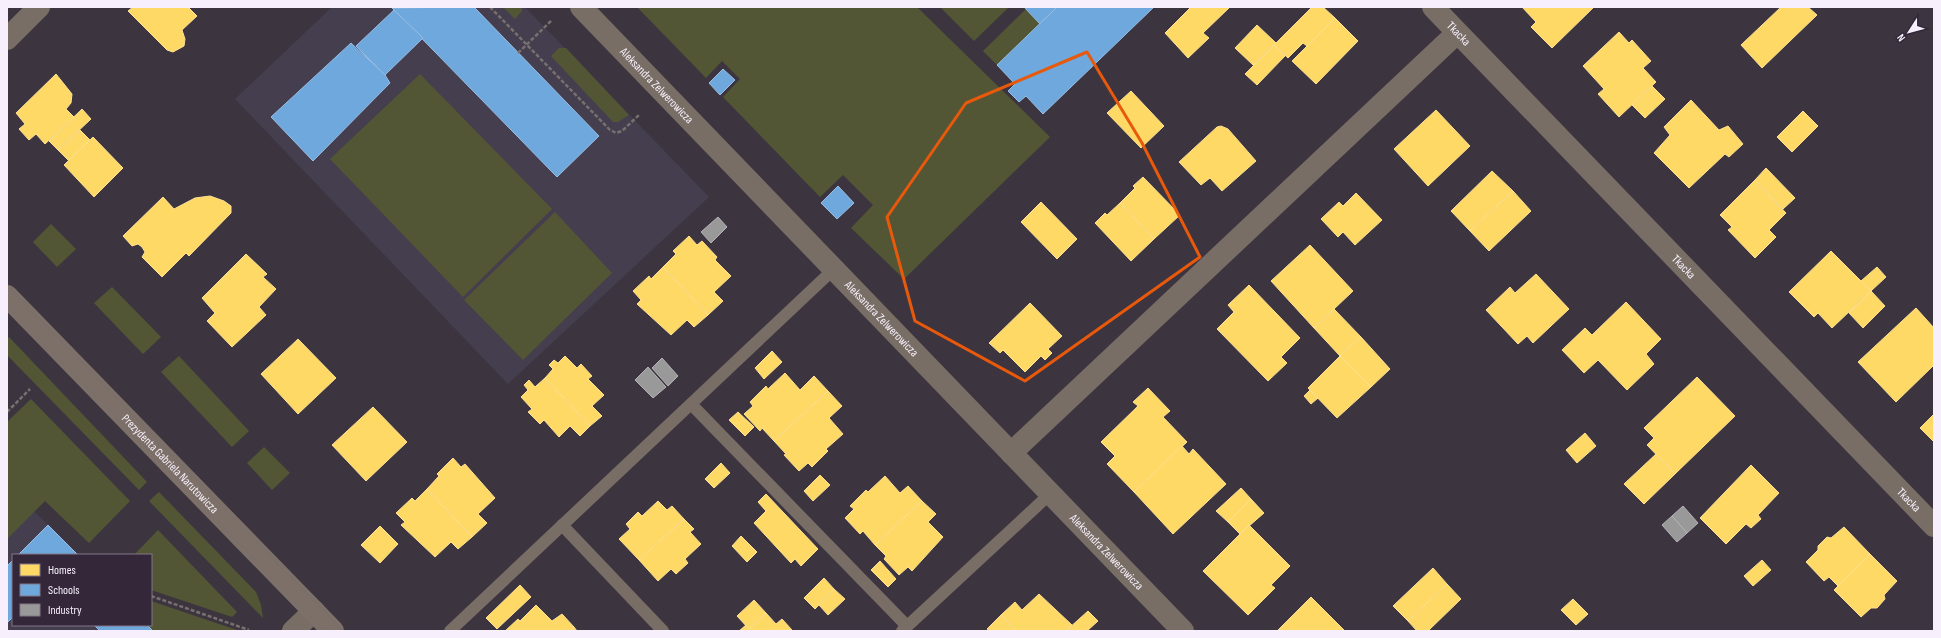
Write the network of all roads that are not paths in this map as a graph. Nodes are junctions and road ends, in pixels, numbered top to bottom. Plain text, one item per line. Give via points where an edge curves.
1 (39, 7) edge
2 (581, 7) edge
3 (1433, 7) edge
4 (1457, 33) junction
5 (7, 40) edge
6 (834, 269) junction
7 (7, 296) edge
8 (691, 404) junction
9 (1011, 453) junction
10 (1050, 494) junction
11 (562, 525) junction
12 (1934, 526) edge
13 (314, 611) junction
14 (904, 629) edge
15 (293, 631) edge
16 (333, 631) edge
17 (450, 631) edge
18 (663, 631) edge
19 (1183, 631) edge

1 - 5 street
2 - 6 street, Aleksandra Zelwerowicza
3 - 4 street, Tkacka
4 - 9 street
4 - 12 street, Tkacka
6 - 8 lane
6 - 9 street, Aleksandra Zelwerowicza
7 - 13 street, Prezydenta Gabriela Narutowicza
8 - 11 lane
8 - 14 lane
9 - 10 street, Aleksandra Zelwerowicza
10 - 14 lane
10 - 19 street, Aleksandra Zelwerowicza
11 - 17 lane
11 - 18 lane
13 - 15 street
13 - 16 street, Prezydenta Gabriela Narutowicza

